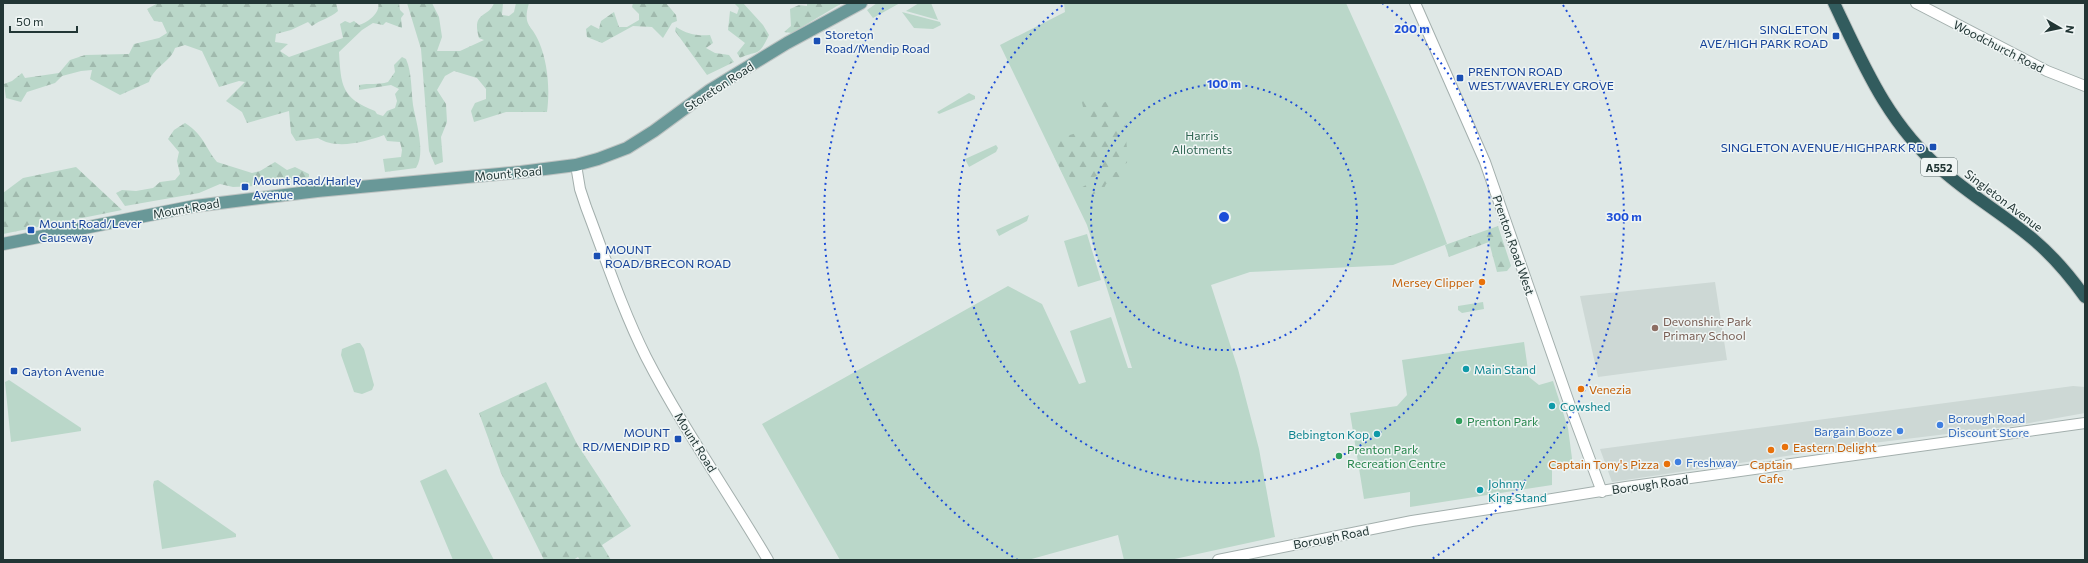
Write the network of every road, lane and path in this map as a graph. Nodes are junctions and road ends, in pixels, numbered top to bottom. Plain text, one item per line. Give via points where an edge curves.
1 (861, 3) edge
2 (1415, 3) edge
3 (1834, 3) edge
4 (1916, 3) edge
5 (2085, 86) edge
6 (576, 165) junction
7 (3, 244) edge
8 (2085, 297) edge
9 (2085, 423) edge
10 (1602, 492) junction
11 (768, 560) edge
12 (1218, 560) edge

1 - 6 main road, Storeton Road via 787,43 710,90 627,148
2 - 10 street, Prenton Road West via 1485,162
3 - 8 highway, Singleton Avenue / A552 via 1888,110 1910,139 1942,170 2036,241 2068,273
4 - 5 street, Woodchurch Road via 2047,70
6 - 7 main road, Mount Road via 194,206
6 - 11 street, Mount Road via 584,201 646,356
9 - 10 street, Borough Road
10 - 12 street, Borough Road via 1412,521

